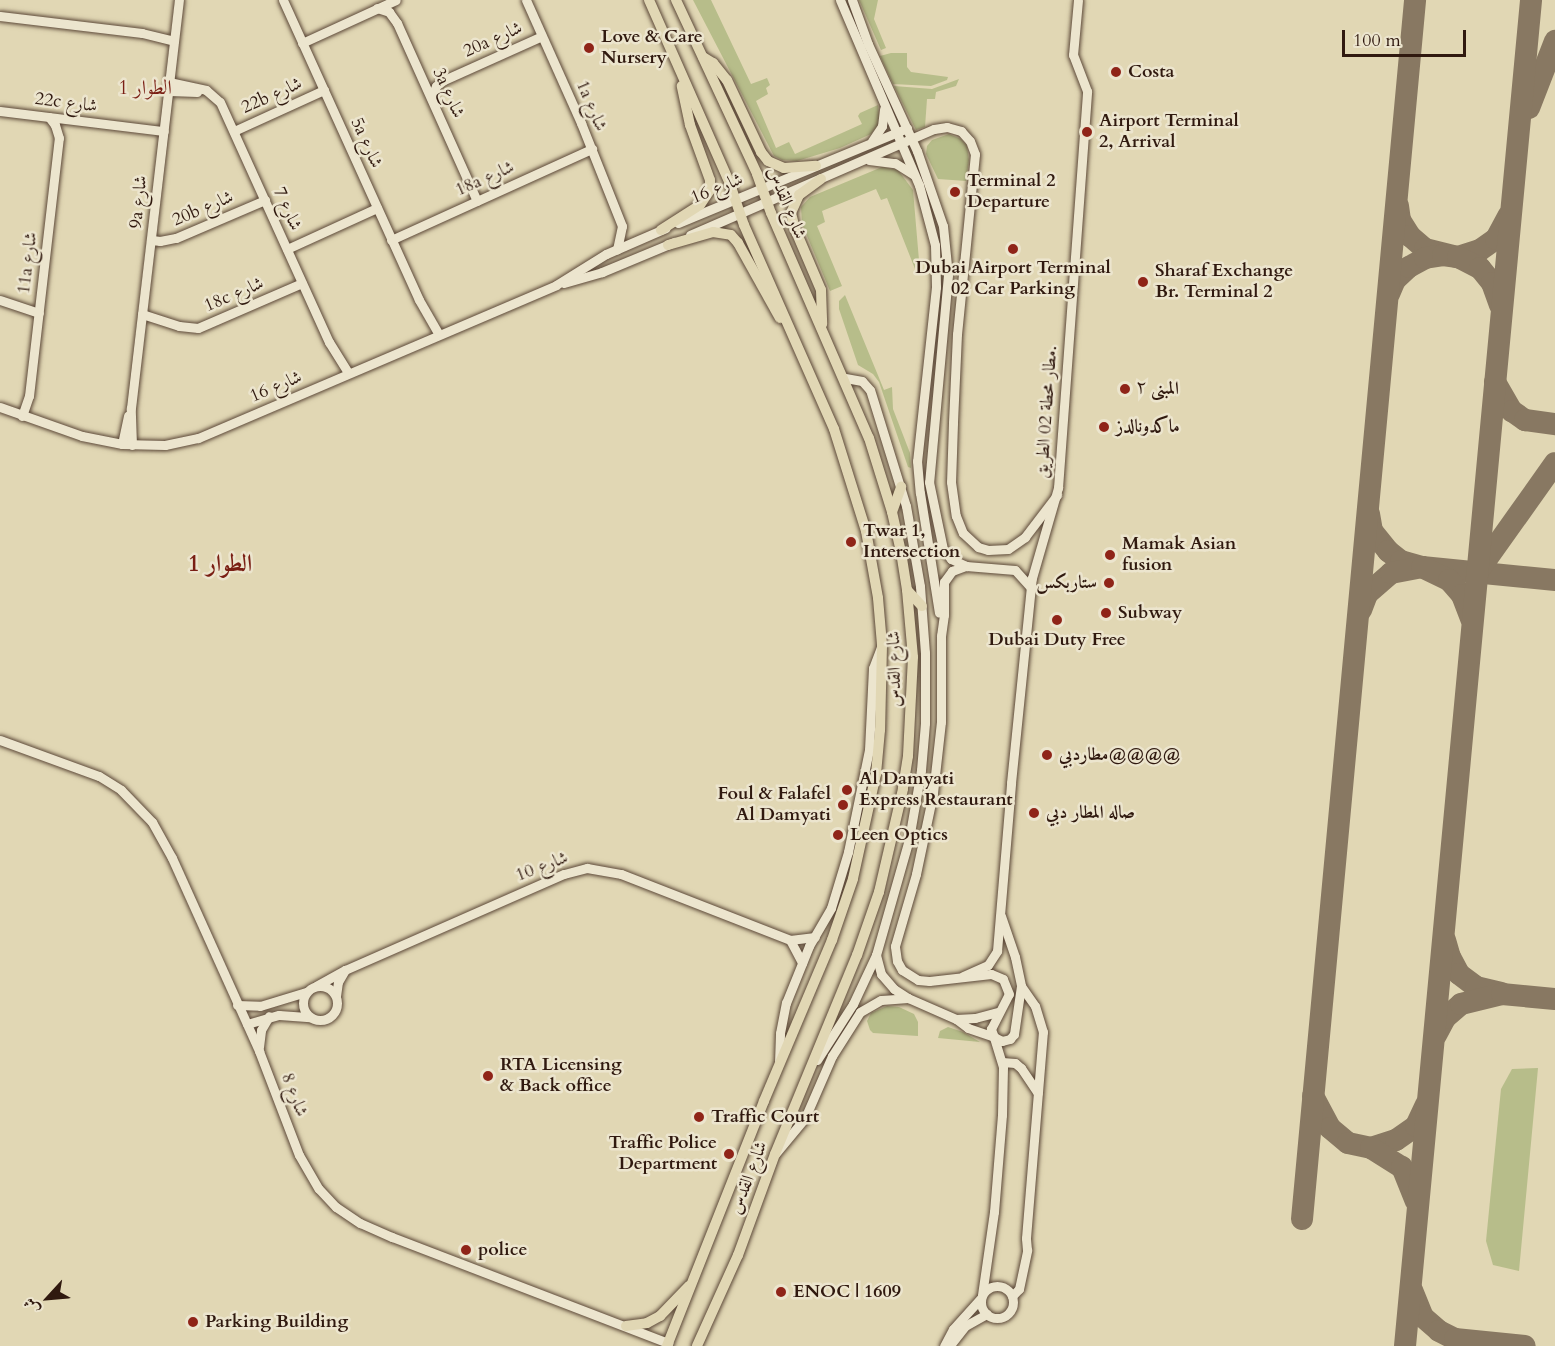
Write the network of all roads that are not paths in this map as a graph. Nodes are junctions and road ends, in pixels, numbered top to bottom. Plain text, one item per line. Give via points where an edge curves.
1 (179, 0) edge
2 (283, 0) edge
3 (396, 0) edge
4 (526, 0) edge
5 (649, 0) edge
6 (676, 0) edge
7 (840, 0) edge
8 (852, 0) edge
9 (1078, 0) edge
10 (377, 8) junction
11 (0, 16) edge
12 (174, 36) junction
13 (542, 36) junction
14 (302, 43) junction
15 (703, 57) junction
16 (679, 71) junction
17 (169, 87) junction
18 (324, 90) junction
19 (432, 96) junction
20 (884, 108) junction
21 (0, 111) edge
22 (49, 117) junction
23 (907, 128) junction
24 (164, 131) junction
25 (234, 131) junction
26 (895, 133) junction
27 (912, 139) junction
28 (871, 142) junction
29 (900, 144) junction
30 (592, 149) junction
31 (863, 160) junction
32 (816, 166) junction
33 (915, 176) junction
34 (821, 178) junction
35 (763, 188) junction
36 (265, 200) junction
37 (735, 200) junction
38 (477, 201) junction
39 (767, 202) junction
40 (377, 208) junction
41 (739, 213) junction
42 (622, 226) junction
43 (661, 230) junction
44 (641, 239) junction
45 (152, 240) junction
46 (391, 240) junction
47 (668, 245) junction
48 (287, 249) junction
49 (617, 249) junction
50 (303, 283) junction
51 (556, 285) junction
52 (0, 300) edge
53 (39, 313) junction
54 (142, 314) junction
55 (822, 327) junction
56 (790, 329) junction
57 (435, 336) junction
58 (345, 375) junction
59 (845, 378) junction
60 (0, 407) edge
61 (131, 408) junction
62 (22, 416) junction
63 (122, 444) junction
64 (132, 445) junction
65 (901, 487) junction
66 (1057, 494) junction
67 (892, 512) junction
68 (966, 566) junction
69 (1031, 588) junction
70 (907, 590) junction
71 (922, 606) junction
72 (941, 636) junction
73 (882, 645) junction
74 (0, 740) edge
75 (1000, 914) junction
76 (815, 936) junction
77 (790, 940) junction
78 (876, 955) junction
79 (802, 963) junction
80 (345, 969) junction
81 (963, 976) junction
82 (316, 986) junction
83 (1021, 986) junction
84 (306, 992) junction
85 (336, 996) junction
86 (908, 999) junction
87 (237, 1005) junction
88 (998, 1011) junction
89 (269, 1016) junction
90 (309, 1017) junction
91 (956, 1019) junction
92 (247, 1024) junction
93 (994, 1037) junction
94 (258, 1050) junction
95 (1002, 1062) junction
96 (779, 1065) junction
97 (812, 1066) junction
98 (1038, 1093) junction
99 (776, 1154) junction
100 (694, 1281) junction
101 (982, 1296) junction
102 (1012, 1296) junction
103 (987, 1314) junction
104 (626, 1326) junction
105 (670, 1345) edge
106 (697, 1346) edge
107 (944, 1346) edge
108 (950, 1346) edge

1 - 12 street, 9a شارع
2 - 14 street, 5a شارع
3 - 10 street
4 - 13 street, 1a شارع
5 - 16 main road, شارع القدس
6 - 15 main road, شارع القدس
7 - 20 street
8 - 23 street
9 - 66 street, مطار محطة 02 الطريق. via 1073,55 1087,91
10 - 14 street
10 - 19 street, 3a شارع via 394,17
11 - 12 street
12 - 17 street, 9a شارع
13 - 19 street, 20a شارع via 444,80
13 - 30 street, 1a شارع
14 - 18 street, 5a شارع
15 - 32 main road via 727,80 768,161 784,168
15 - 35 main road, شارع القدس
16 - 37 main road, شارع القدس
16 - 43 main road via 690,125 711,185 700,206
17 - 24 street, 9a شارع
17 - 25 street, شارع 7 via 199,87 212,94
18 - 25 street, 22b شارع
18 - 40 street, 5a شارع
19 - 38 street, 3a شارع
20 - 26 street
20 - 28 street via 882,126
21 - 22 street, 22c شارع
22 - 24 street, 22c شارع
22 - 53 street, 11a شارع via 59,138
23 - 26 street
23 - 27 street
24 - 45 street, 9a شارع
25 - 36 street, شارع 7
26 - 28 street
26 - 29 street
27 - 29 street, مطار محطة 02 الطريق.
27 - 66 street, مطار محطة 02 الطريق. via 940,127 954,128 966,135 975,154 957,334 951,447 952,495 959,524 969,542 978,547 1008,549 1025,537
27 - 68 street via 940,213 947,253 930,489 943,549 951,559
28 - 32 street
29 - 31 street, مطار محطة 02 الطريق.
29 - 33 street
30 - 38 street, 18a شارع
30 - 42 street, 1a شارع
31 - 33 street via 895,163
31 - 34 street, مطار محطة 02 الطريق.
32 - 35 street
33 - 72 street via 930,221 937,264 917,461
34 - 39 street, مطار محطة 02 الطريق.
34 - 55 main road via 800,195 791,213 821,290
35 - 37 street, شارع 16
35 - 39 main road, شارع القدس
36 - 45 street, 20b شارع via 176,238
36 - 48 street, شارع 7
37 - 41 main road, شارع القدس
37 - 43 street, شارع 16
38 - 46 street, 18a شارع
39 - 41 street, شارع 16
39 - 55 main road, شارع القدس
40 - 46 street, 5a شارع
40 - 48 street
41 - 47 street, شارع 16
41 - 56 main road, شارع القدس
42 - 44 street
42 - 49 street
43 - 44 street, شارع 16
44 - 49 street, شارع 16
45 - 54 street, 9a شارع
46 - 57 street, 5a شارع
47 - 51 street, شارع 16 via 602,272
47 - 56 main road via 713,232 731,235 768,300
48 - 50 street, شارع 7
49 - 51 street, شارع 16
50 - 54 street, 18c شارع via 198,328
50 - 58 street, شارع 7
51 - 57 street, شارع 16
52 - 53 street
53 - 62 street, 11a شارع via 29,396
54 - 61 street, 9a شارع
55 - 59 main road, شارع القدس
56 - 73 main road, شارع القدس via 834,429 857,496 878,598
57 - 58 street, شارع 16
58 - 64 street, شارع 16 via 198,438 165,445
59 - 65 street via 862,381 868,387
59 - 67 main road, شارع القدس
60 - 62 street, شارع 16
61 - 63 street, 9a شارع
61 - 64 street, 9a شارع
62 - 63 street, شارع 16 via 82,436
63 - 64 street, شارع 16
65 - 67 main road
65 - 71 street via 915,546
66 - 69 street via 1035,560
67 - 70 main road, شارع القدس
68 - 69 street via 1015,570
68 - 72 street via 952,572 945,582
69 - 75 street
70 - 71 main road
70 - 97 main road, شارع القدس via 913,690 903,789 869,924
71 - 78 street via 926,676 921,770 906,855
72 - 81 street via 941,713 933,793 895,951 902,970 918,980
73 - 76 street via 873,668 869,750 848,852 831,908
73 - 96 main road, شارع القدس via 878,752 862,848 832,940
74 - 87 street, شارع 8 via 99,776 139,806 163,840
75 - 81 street via 995,957 983,968
75 - 83 street
76 - 77 street
76 - 79 street
77 - 79 street
77 - 80 street, شارع 10 via 598,868 575,870
78 - 86 street via 884,979
78 - 97 street via 851,1007
79 - 96 street via 784,1012
80 - 82 street, شارع 10
80 - 85 street
81 - 88 street via 991,974 1003,979 1009,994
82 - 84 street
82 - 85 street via 327,987
83 - 93 street via 1012,1037 1002,1041
83 - 98 street via 1035,1006 1043,1032
84 - 87 street via 260,1006
84 - 90 street via 303,1008
85 - 90 street via 337,1005 329,1018
86 - 91 street
86 - 99 street via 881,1000 860,1012 832,1056 805,1118
87 - 92 street, شارع 8
88 - 91 street
88 - 93 street via 991,1024
89 - 90 street
89 - 92 street
89 - 94 street via 261,1030
91 - 93 street
92 - 94 street, شارع 8
93 - 95 street
94 - 104 street, شارع 8 via 299,1155 327,1199 360,1223 467,1260
95 - 98 street via 1015,1063
95 - 101 street via 1003,1148
96 - 100 main road, شارع القدس
97 - 99 main road, شارع القدس
98 - 102 street via 1026,1238 1018,1289
99 - 106 main road, شارع القدس via 738,1255
100 - 104 main road via 660,1316 647,1323
100 - 105 main road, شارع القدس
101 - 102 street via 989,1288 998,1286
101 - 103 street
101 - 107 street via 953,1329
102 - 103 street via 1008,1312 1000,1317
103 - 108 street via 965,1326
104 - 105 street, شارع 8

